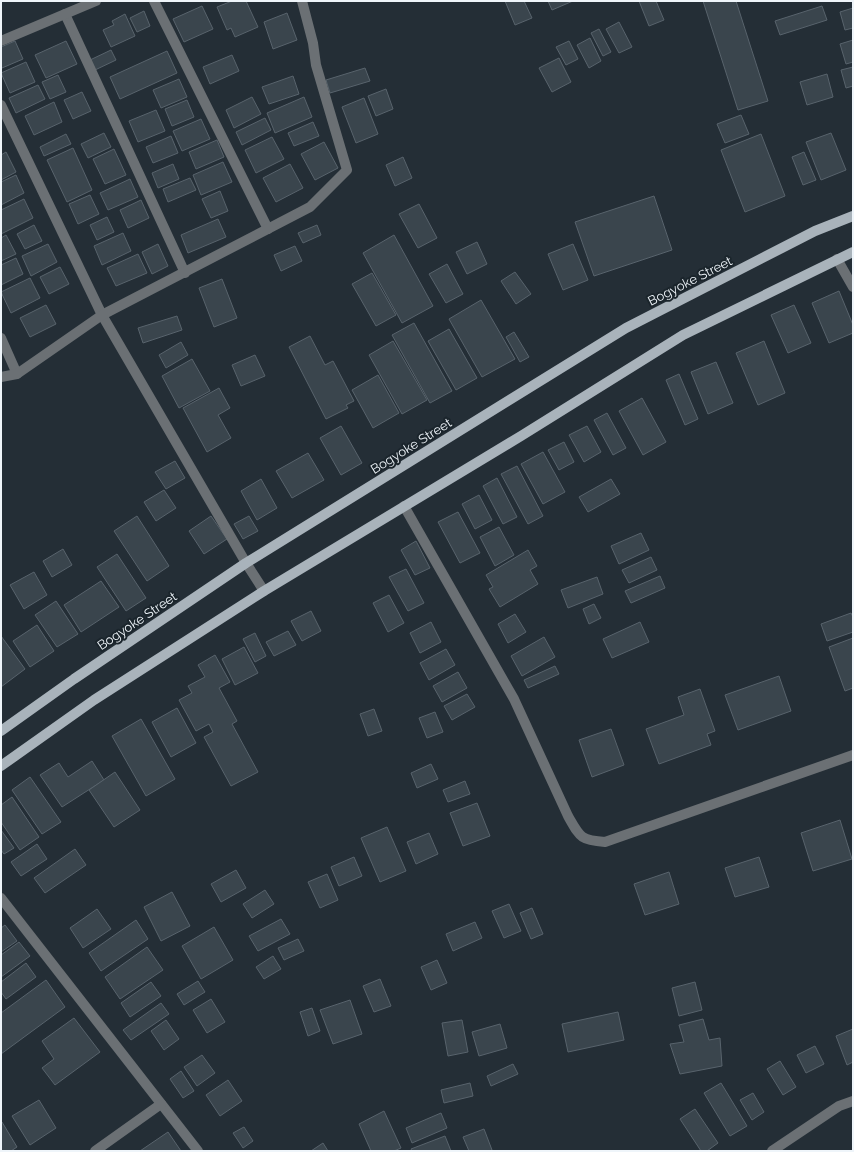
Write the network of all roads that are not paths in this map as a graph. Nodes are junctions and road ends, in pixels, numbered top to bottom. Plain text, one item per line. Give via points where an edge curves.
1 (96, 1) edge
2 (154, 1) edge
3 (302, 1) edge
4 (66, 14) junction
5 (1, 41) edge
6 (1, 105) edge
7 (853, 216) edge
8 (268, 229) junction
9 (853, 252) edge
10 (837, 259) junction
11 (185, 273) junction
12 (853, 287) edge
13 (102, 315) junction
14 (1, 338) edge
15 (17, 374) junction
16 (1, 377) edge
17 (404, 506) junction
18 (246, 563) junction
19 (264, 591) junction
20 (1, 731) edge
21 (853, 754) edge
22 (1, 766) edge
23 (1, 898) edge
24 (853, 1101) edge
25 (161, 1104) junction
26 (95, 1151) edge
27 (198, 1151) edge
28 (772, 1151) edge

1 - 4 street
2 - 8 street
3 - 8 street via 316,65 347,170 310,207
4 - 5 street
4 - 11 street
6 - 13 street
7 - 18 main road, Bogyoke Street via 815,232 626,328
8 - 11 street
9 - 10 main road
10 - 12 street
10 - 17 main road via 683,335
11 - 13 street
13 - 15 street
13 - 18 street
14 - 15 street
15 - 16 street
17 - 19 main road
17 - 21 street via 514,699 568,816 578,834 588,840 605,842
18 - 19 street
18 - 20 main road, Bogyoke Street
19 - 22 main road via 94,700
23 - 25 street
24 - 28 street via 839,1106
25 - 26 street
25 - 27 street

